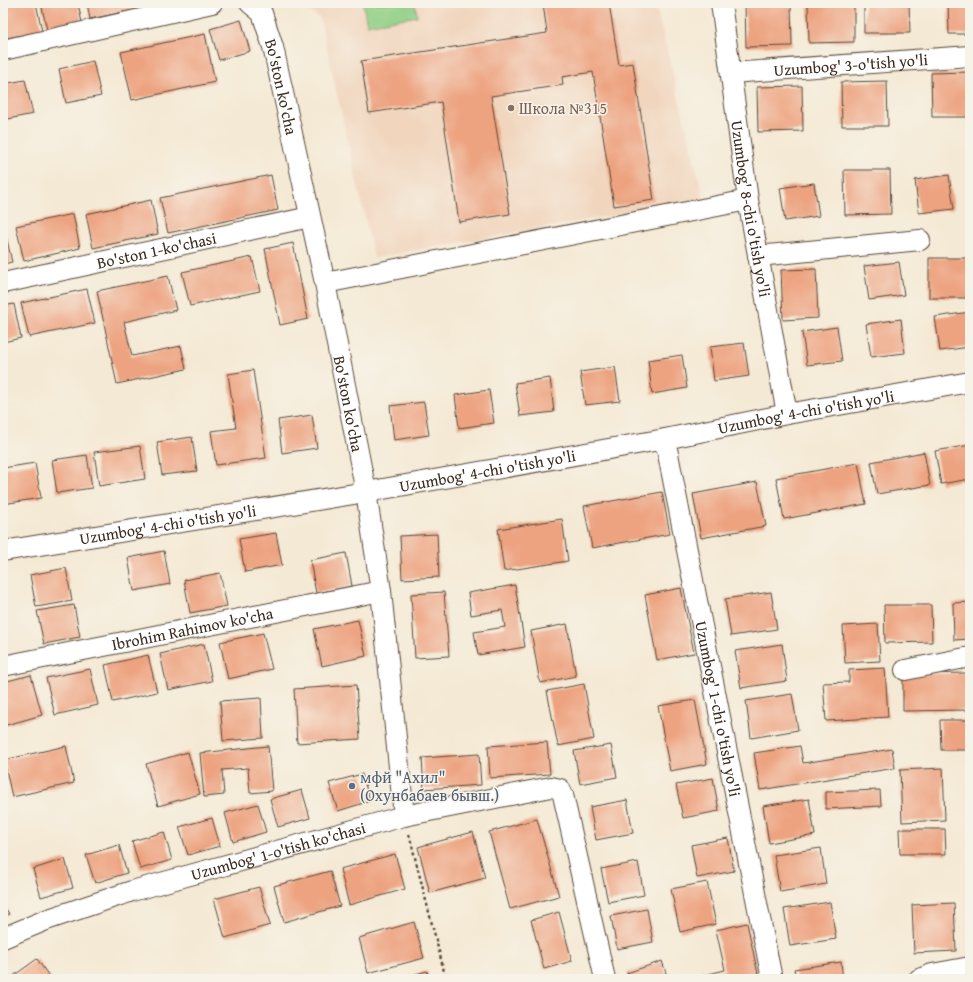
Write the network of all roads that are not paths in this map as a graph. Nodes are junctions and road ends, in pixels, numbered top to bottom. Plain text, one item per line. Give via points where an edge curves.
1 (212, 3) edge
2 (250, 3) edge
3 (721, 3) edge
4 (3, 50) edge
5 (970, 56) edge
6 (731, 73) junction
7 (748, 200) junction
8 (310, 217) junction
9 (920, 240) dead end
10 (758, 256) junction
11 (3, 283) edge
12 (325, 284) junction
13 (970, 382) edge
14 (787, 414) junction
15 (664, 439) junction
16 (366, 492) junction
17 (3, 551) edge
18 (381, 591) junction
19 (970, 656) edge
20 (3, 666) edge
21 (905, 670) dead end
22 (404, 816) junction
23 (3, 938) edge
24 (970, 967) edge
25 (599, 977) edge
26 (772, 979) edge
27 (919, 979) edge

1 - 4 street
2 - 8 street, Bo'ston ko'cha via 262,13 273,47
3 - 6 street, Uzumbog' 8-chi o'tish yo'li
5 - 6 street, Uzumbog' 3-o'tish yo'li
6 - 7 street, Uzumbog' 8-chi o'tish yo'li
7 - 10 street, Uzumbog' 8-chi o'tish yo'li
7 - 12 street
8 - 11 street, Bo'ston 1-ko'chasi
8 - 12 street, Bo'ston ko'cha
9 - 10 street
10 - 14 street, Uzumbog' 8-chi o'tish yo'li
12 - 16 street, Bo'ston ko'cha
13 - 14 street, Uzumbog' 4-chi o'tish yo'li
14 - 15 street, Uzumbog' 4-chi o'tish yo'li
15 - 16 street, Uzumbog' 4-chi o'tish yo'li
15 - 26 street, Uzumbog' 1-chi o'tish yo'li
16 - 17 street, Uzumbog' 4-chi o'tish yo'li
16 - 18 street, Bo'ston ko'cha
18 - 20 street, Ibrohim Rahimov ko'cha
18 - 22 street, Bo'ston ko'cha
19 - 21 street
22 - 23 street, Uzumbog' 1-o'tish ko'chasi via 132,891 46,920
22 - 25 street, Uzumbog' 1-o'tish ko'chasi via 551,787 560,789
24 - 27 street

